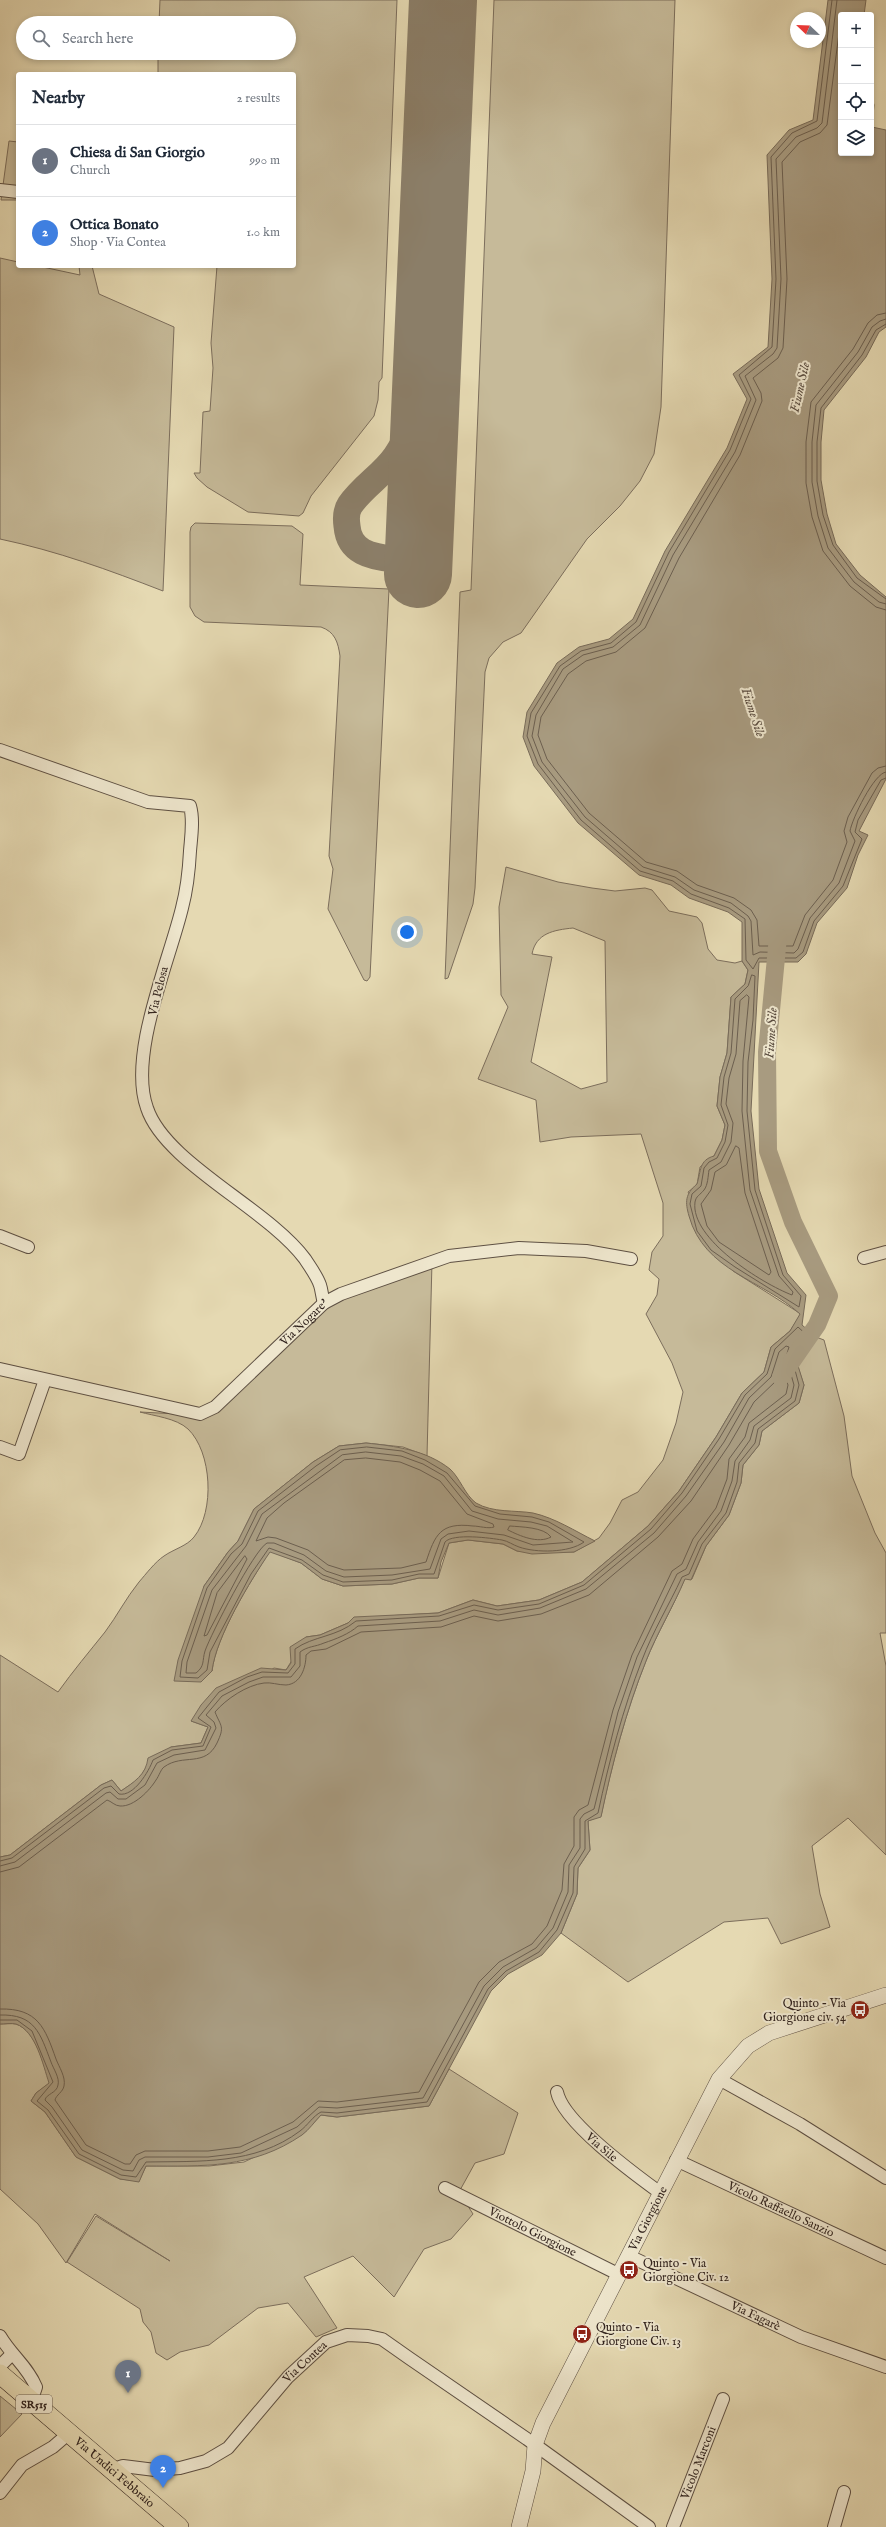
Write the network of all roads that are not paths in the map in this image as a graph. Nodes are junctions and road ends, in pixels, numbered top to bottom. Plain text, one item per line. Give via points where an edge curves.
1 (0, 190) edge
2 (16, 192) edge
3 (0, 750) edge
4 (0, 1236) edge
5 (28, 1247) dead end
6 (886, 1252) edge
7 (864, 1258) dead end
8 (631, 1259) dead end
9 (324, 1303) junction
10 (0, 1369) edge
11 (45, 1380) junction
12 (0, 1447) edge
13 (886, 1995) edge
14 (719, 2079) junction
15 (557, 2092) dead end
16 (676, 2160) junction
17 (886, 2178) edge
18 (445, 2188) dead end
19 (659, 2192) junction
20 (629, 2256) junction
21 (886, 2258) edge
22 (620, 2274) junction
23 (0, 2336) edge
24 (11, 2355) junction
25 (0, 2366) edge
26 (886, 2367) edge
27 (0, 2374) edge
28 (723, 2399) dead end
29 (31, 2402) junction
30 (68, 2434) junction
31 (535, 2445) junction
32 (116, 2470) junction
33 (844, 2492) dead end
34 (0, 2493) edge
35 (179, 2527) edge
36 (519, 2527) edge
37 (649, 2527) edge
38 (673, 2527) edge
39 (834, 2527) edge

1 - 2 street
3 - 9 street, Via Pelosa via 148,802 190,806 188,884 155,1000 142,1064 147,1109 155,1125 173,1146 263,1217 297,1248 320,1285
4 - 5 street
6 - 7 street
8 - 9 street, Via Nogare' via 586,1251 519,1248 455,1255 420,1265 341,1294
9 - 11 street, Via Nogare' via 215,1407 200,1414
10 - 11 street, Via Nogare'
11 - 12 street via 20,1454
13 - 14 street, Via Giorgione via 769,2033 748,2046
14 - 16 street, Via Giorgione
14 - 17 street via 800,2124
15 - 19 street, Via Sile via 559,2101 589,2134
16 - 19 street, Via Giorgione
16 - 21 street, Vicolo Raffaello Sanzio
18 - 22 street, Viottolo Giorgione
19 - 20 street, Via Giorgione
20 - 22 street, Via Giorgione
20 - 26 street, Via Fagarè via 801,2337
22 - 31 street, Via Giorgione via 543,2423
23 - 24 street
24 - 25 street
24 - 29 street via 18,2359 36,2387
27 - 29 main road, SR515
28 - 38 street, Vicolo Marconi
29 - 30 main road, SR515
30 - 32 main road, Via Undici Febbraio / SR515
30 - 34 street via 53,2447 22,2465
31 - 32 street, Via Contea via 382,2340 347,2335 326,2342 309,2355 228,2448 206,2461 180,2468
31 - 36 street, Via Giorgione via 533,2471
31 - 37 street, Via Contea
32 - 35 main road, Via Undici Febbraio / SR515
33 - 39 street

